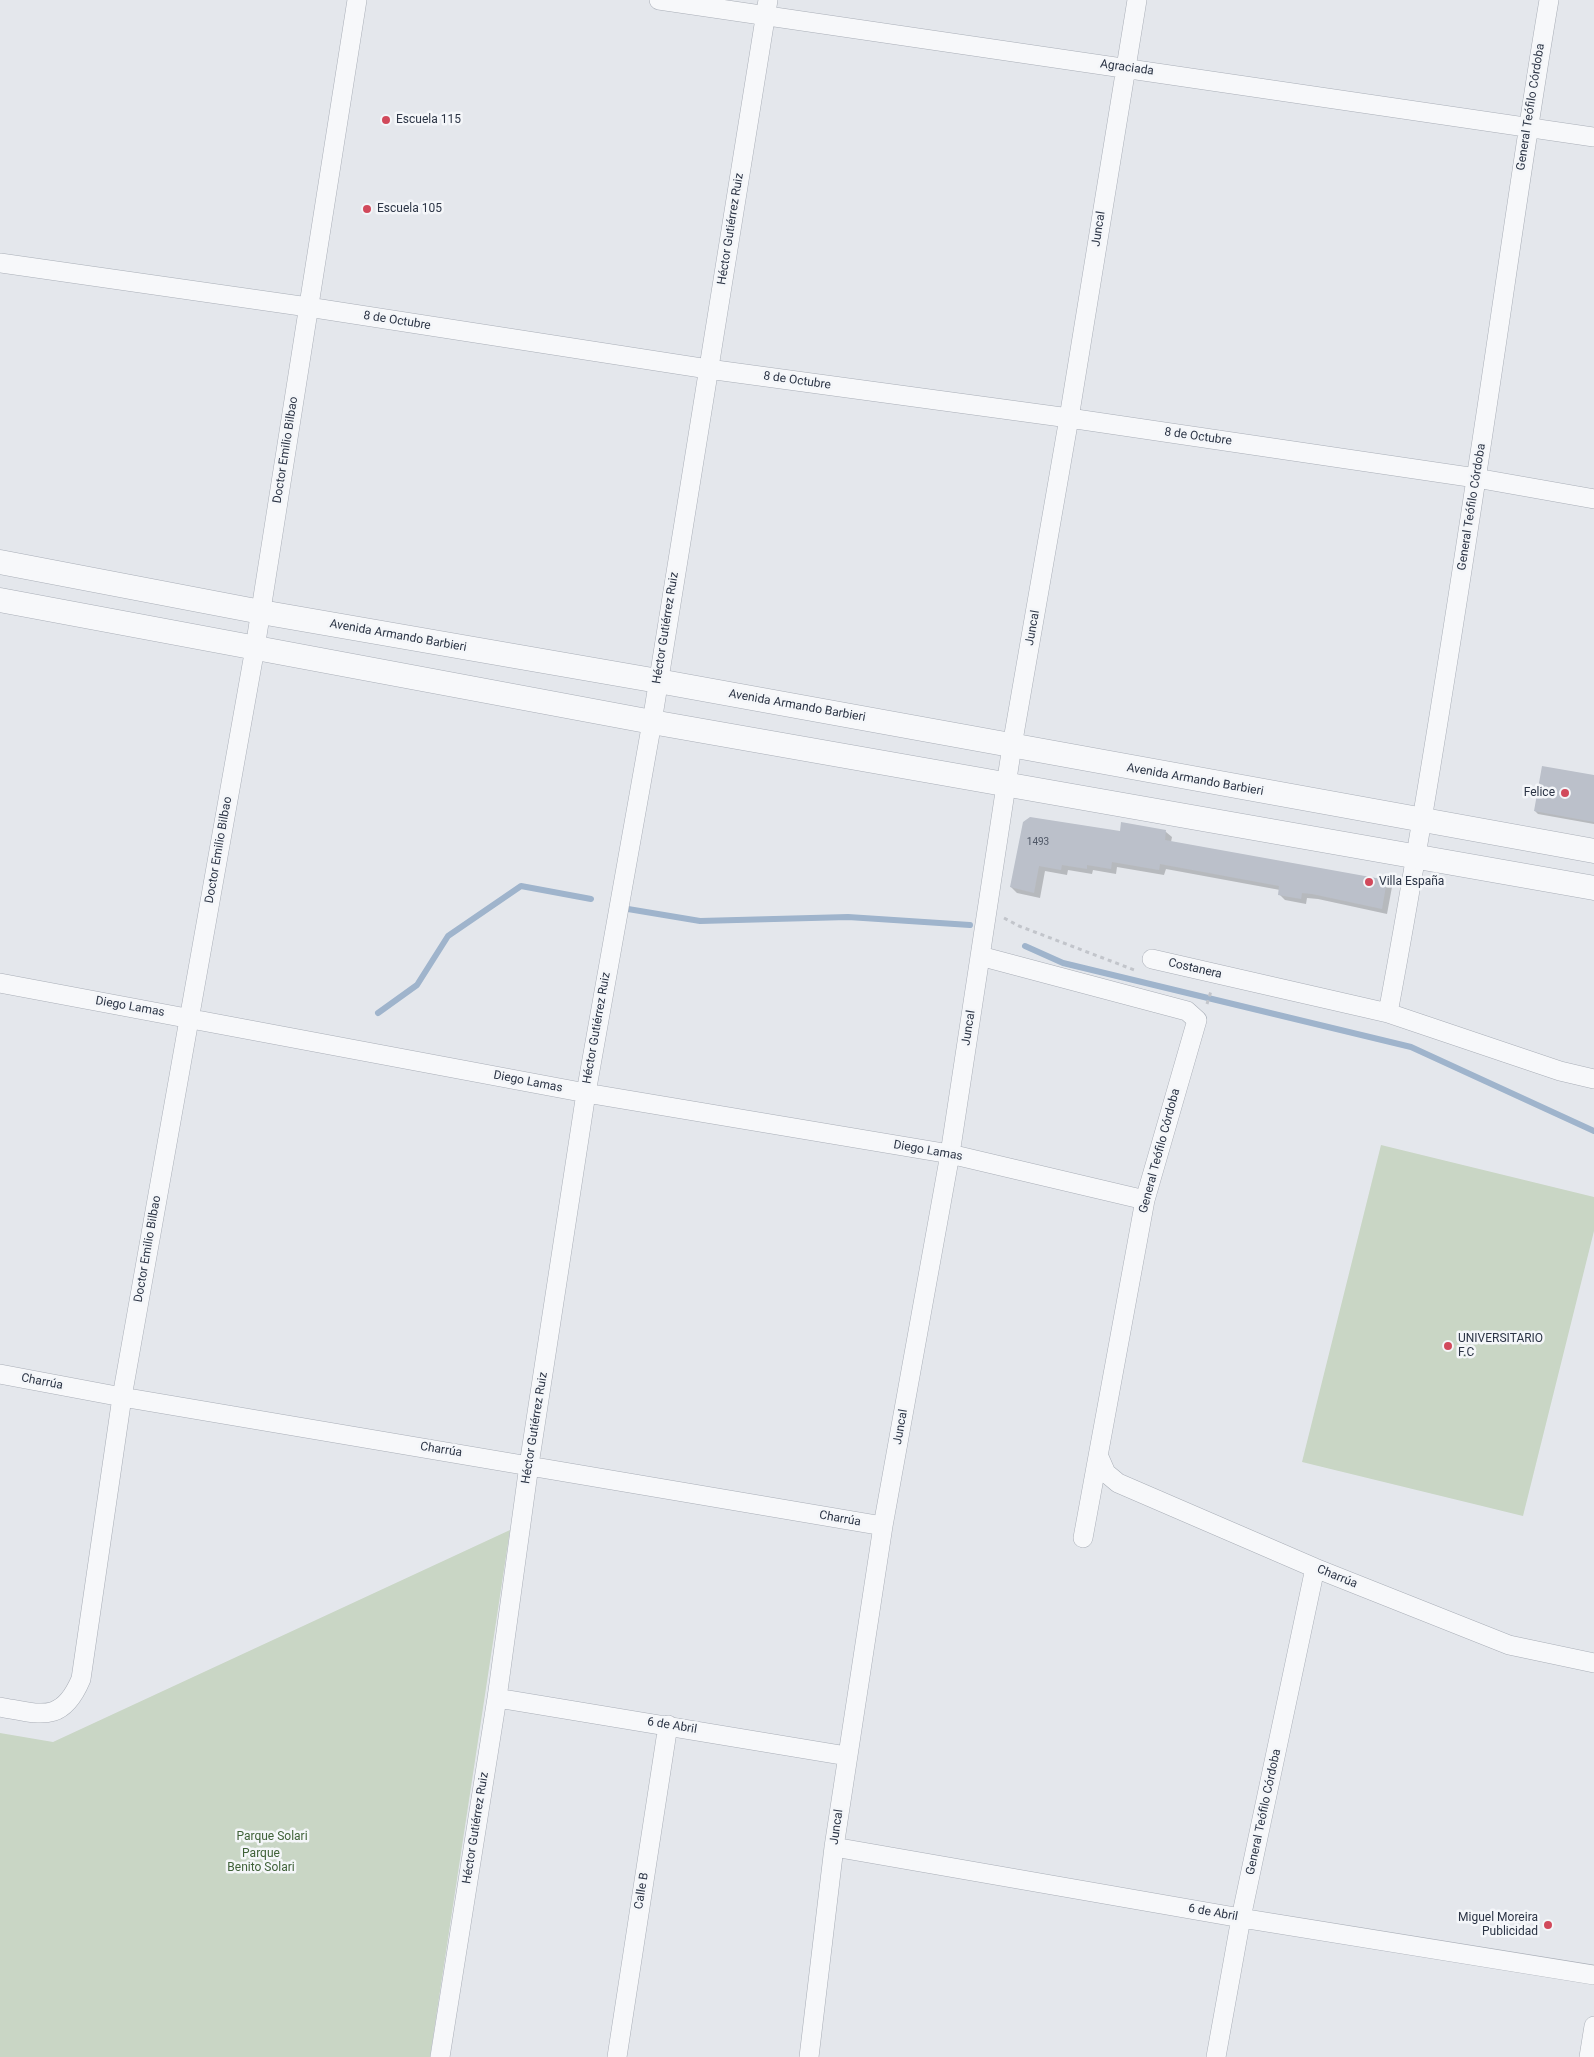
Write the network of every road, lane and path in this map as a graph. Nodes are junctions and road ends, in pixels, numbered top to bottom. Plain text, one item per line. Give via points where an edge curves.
1 (357, 0) edge
2 (659, 0) edge
3 (1137, 0) edge
4 (1549, 0) edge
5 (767, 8) edge
6 (1125, 68) junction
7 (1527, 127) junction
8 (1594, 137) edge
9 (0, 263) edge
10 (308, 307) junction
11 (708, 369) junction
12 (1070, 418) junction
13 (1476, 478) junction
14 (1594, 498) edge
15 (0, 562) edge
16 (0, 600) edge
17 (261, 612) junction
18 (255, 648) junction
19 (658, 681) junction
20 (652, 722) junction
21 (1012, 746) junction
22 (1007, 784) junction
23 (1422, 821) junction
24 (1594, 851) edge
25 (1417, 856) junction
26 (1594, 888) edge
27 (988, 908) junction
28 (980, 956) junction
29 (1152, 959) joint
30 (0, 983) edge
31 (1388, 1013) junction
32 (188, 1018) junction
33 (1594, 1079) edge
34 (586, 1093) junction
35 (950, 1154) junction
36 (1145, 1200) junction
37 (0, 1374) edge
38 (122, 1397) junction
39 (1098, 1457) junction
40 (529, 1465) junction
41 (882, 1526) junction
42 (1084, 1538) dead end
43 (1315, 1568) junction
44 (1594, 1664) edge
45 (497, 1698) junction
46 (0, 1708) edge
47 (668, 1725) junction
48 (847, 1756) junction
49 (834, 1847) junction
50 (1241, 1918) junction
51 (1594, 1975) edge
52 (1594, 2026) edge
53 (440, 2057) edge
54 (617, 2057) edge
55 (809, 2057) edge
56 (1216, 2057) edge
57 (1589, 2057) edge

1 - 10 street, Doctor Emilio Bilbao
2 - 5 street, Agraciada
3 - 6 street, Juncal
4 - 7 street, General Teófilo Córdoba
5 - 6 street, Agraciada
5 - 11 street, Héctor Gutiérrez Ruiz
6 - 7 street, Agraciada
6 - 12 street, Juncal
7 - 8 street, Agraciada
7 - 13 street, General Teófilo Córdoba
9 - 10 street, 8 de Octubre
10 - 11 street, 8 de Octubre
10 - 17 street, Doctor Emilio Bilbao
11 - 12 street, 8 de Octubre
11 - 19 street, Héctor Gutiérrez Ruiz
12 - 13 street, 8 de Octubre
12 - 21 street, Juncal
13 - 14 street, 8 de Octubre
13 - 23 street, General Teófilo Córdoba
15 - 17 street, Avenida Armando Barbieri
16 - 18 street
17 - 18 street, Doctor Emilio Bilbao
17 - 19 street, Avenida Armando Barbieri
18 - 20 street
18 - 32 street, Doctor Emilio Bilbao
19 - 20 street, Héctor Gutiérrez Ruiz
19 - 21 street, Avenida Armando Barbieri
20 - 22 street
20 - 34 street, Héctor Gutiérrez Ruiz
21 - 22 street, Juncal
21 - 23 street, Avenida Armando Barbieri
22 - 25 street
22 - 27 street, Juncal
23 - 24 street, Avenida Armando Barbieri
23 - 25 street, General Teófilo Córdoba
25 - 26 street
25 - 31 street, General Teófilo Córdoba
27 - 28 street, Juncal
27 - 29 path, Costanera via 1019,926 1141,972
28 - 35 street, Juncal
28 - 36 street, General Teófilo Córdoba via 1188,1011 1197,1020
29 - 31 street, Costanera
30 - 32 street, Diego Lamas
31 - 33 street, Costanera via 1560,1071
32 - 34 street, Diego Lamas
32 - 38 street, Doctor Emilio Bilbao
34 - 35 street, Diego Lamas
34 - 40 street, Héctor Gutiérrez Ruiz
35 - 36 street, Diego Lamas
35 - 41 street, Juncal
36 - 39 street, General Teófilo Córdoba
37 - 38 street, Charrúa
38 - 40 street, Charrúa
38 - 46 street, Doctor Emilio Bilbao via 81,1679 73,1698 60,1710 41,1714
39 - 42 street, General Teófilo Córdoba
39 - 43 street, Charrúa via 1106,1473 1118,1483
40 - 41 street, Charrúa
40 - 45 street, Héctor Gutiérrez Ruiz
41 - 48 street, Juncal
43 - 44 street, Charrúa via 1509,1645
43 - 50 street, General Teófilo Córdoba
45 - 47 street, 6 de Abril
45 - 53 street, Héctor Gutiérrez Ruiz
47 - 48 street, 6 de Abril
47 - 54 street, Calle B
48 - 49 street, Juncal
49 - 50 street, 6 de Abril
49 - 55 street, Juncal
50 - 51 street, 6 de Abril
50 - 56 street, General Teófilo Córdoba
52 - 57 street

